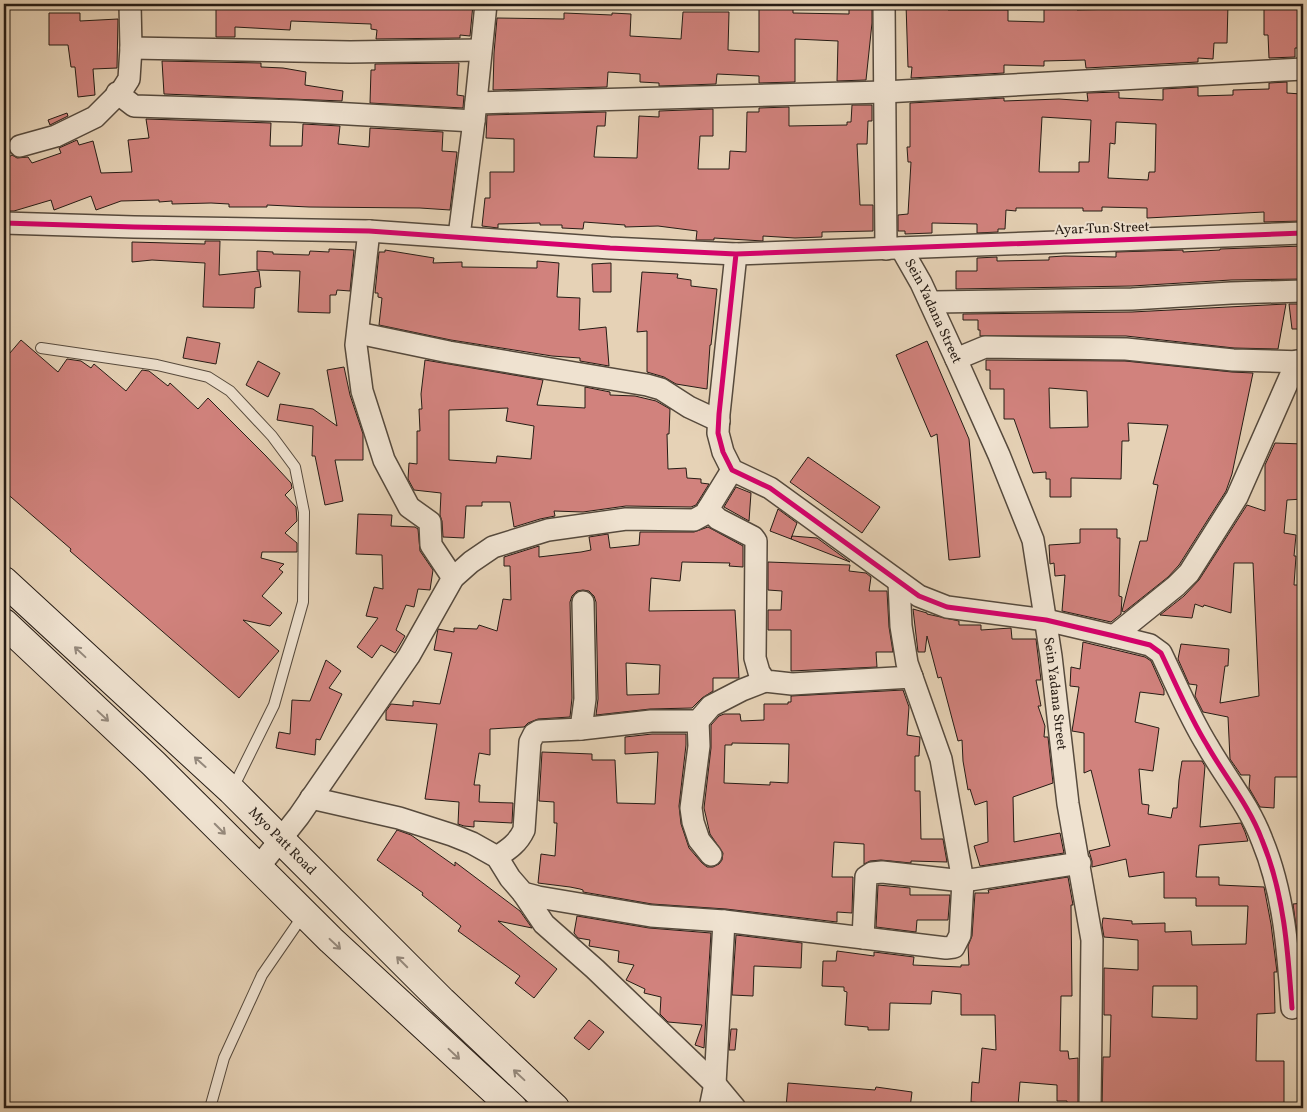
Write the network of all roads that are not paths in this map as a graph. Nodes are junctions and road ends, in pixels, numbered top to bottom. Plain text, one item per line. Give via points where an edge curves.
1 (130, 4) edge
2 (486, 4) edge
3 (884, 4) edge
4 (131, 48) junction
5 (480, 50) junction
6 (1303, 69) edge
7 (884, 92) junction
8 (117, 93) junction
9 (475, 112) junction
10 (20, 146) dead end
11 (4, 223) edge
12 (370, 231) junction
13 (1303, 233) edge
14 (459, 236) junction
15 (893, 248) junction
16 (736, 254) junction
17 (1303, 291) edge
18 (930, 301) junction
19 (358, 333) junction
20 (41, 348) dead end
21 (956, 358) junction
22 (1300, 361) edge
23 (719, 421) junction
24 (732, 470) junction
25 (708, 509) junction
26 (453, 578) junction
27 (4, 581) edge
28 (899, 582) junction
29 (583, 602) dead end
30 (1046, 620) junction
31 (4, 623) edge
32 (1114, 636) junction
33 (912, 677) junction
34 (764, 680) junction
35 (698, 720) junction
36 (581, 729) junction
37 (176, 741) junction
38 (154, 764) junction
39 (232, 791) junction
40 (311, 798) junction
41 (280, 841) junction
42 (711, 855) dead end
43 (496, 857) junction
44 (1080, 863) junction
45 (258, 868) junction
46 (963, 881) junction
47 (523, 893) junction
48 (304, 913) junction
49 (724, 921) junction
50 (863, 938) junction
51 (1292, 1008) dead end
52 (715, 1084) junction
53 (210, 1108) edge
54 (513, 1108) edge
55 (555, 1108) edge
56 (710, 1108) edge
57 (735, 1108) edge
58 (1090, 1108) edge

1 - 4 street
2 - 5 street
3 - 7 street
4 - 5 street via 350,52
4 - 8 street via 129,78
5 - 9 street
6 - 7 street
7 - 9 street
7 - 15 street
8 - 9 street via 134,106
8 - 10 street via 94,117 56,136
9 - 14 street
11 - 12 street, Ayar Tun Street
12 - 14 street, Ayar Tun Street
12 - 19 street
13 - 15 street, Ayar Tun Street
14 - 16 street, Ayar Tun Street
15 - 16 street, Ayar Tun Street
15 - 18 street, Sein Yadana Street via 922,283
16 - 23 street
17 - 18 street via 1132,299
18 - 21 street, Sein Yadana Street
19 - 23 street via 449,352 647,385 661,389
19 - 26 street via 356,345 362,392 384,460 409,507 430,522 431,545
20 - 39 lane via 157,365 208,377 230,391 272,436 295,467 304,512 302,602 274,705
21 - 22 street via 985,346 1126,349 1232,360
21 - 30 street, Sein Yadana Street via 1033,540
22 - 32 street via 1237,497 1189,573
23 - 24 street via 718,433 723,452
24 - 25 street
24 - 28 street via 770,488
25 - 26 street via 694,520 626,518 548,530 493,547
25 - 34 street via 718,519 756,541 755,658
26 - 40 street via 409,656
37 -> 27 main road, Myo Patt Road
28 - 30 street via 919,596 947,607
28 - 33 street via 901,626
29 - 36 street via 586,699
30 - 32 street
30 - 44 street, Sein Yadana Street via 1068,804
31 -> 38 main road
32 - 51 street via 1150,644 1161,654 1206,744 1252,816 1274,876 1288,945
33 - 34 street via 792,684
33 - 46 street via 941,759
34 - 35 street via 711,706
35 - 36 street via 651,721
35 - 42 street via 699,746 691,808 699,840
36 - 43 street via 534,734 530,742 524,830 514,845
37 - 38 main road
39 -> 37 main road, Myo Patt Road
38 -> 45 main road
39 - 41 main road, Myo Patt Road
40 - 41 street
40 - 43 street via 428,827 472,843
41 - 45 street
55 -> 41 main road, Myo Patt Road via 442,1002
43 - 47 street
44 - 46 street
44 - 58 street, Sein Yadana Street via 1092,940
45 - 48 main road
46 - 50 street via 960,935 954,947
46 - 50 street via 872,873 866,877
47 - 49 street via 651,916
47 - 52 street via 544,924
48 - 53 lane via 262,975 224,1058
48 -> 54 main road
49 - 50 street
49 - 52 street
52 - 56 street
52 - 57 street

